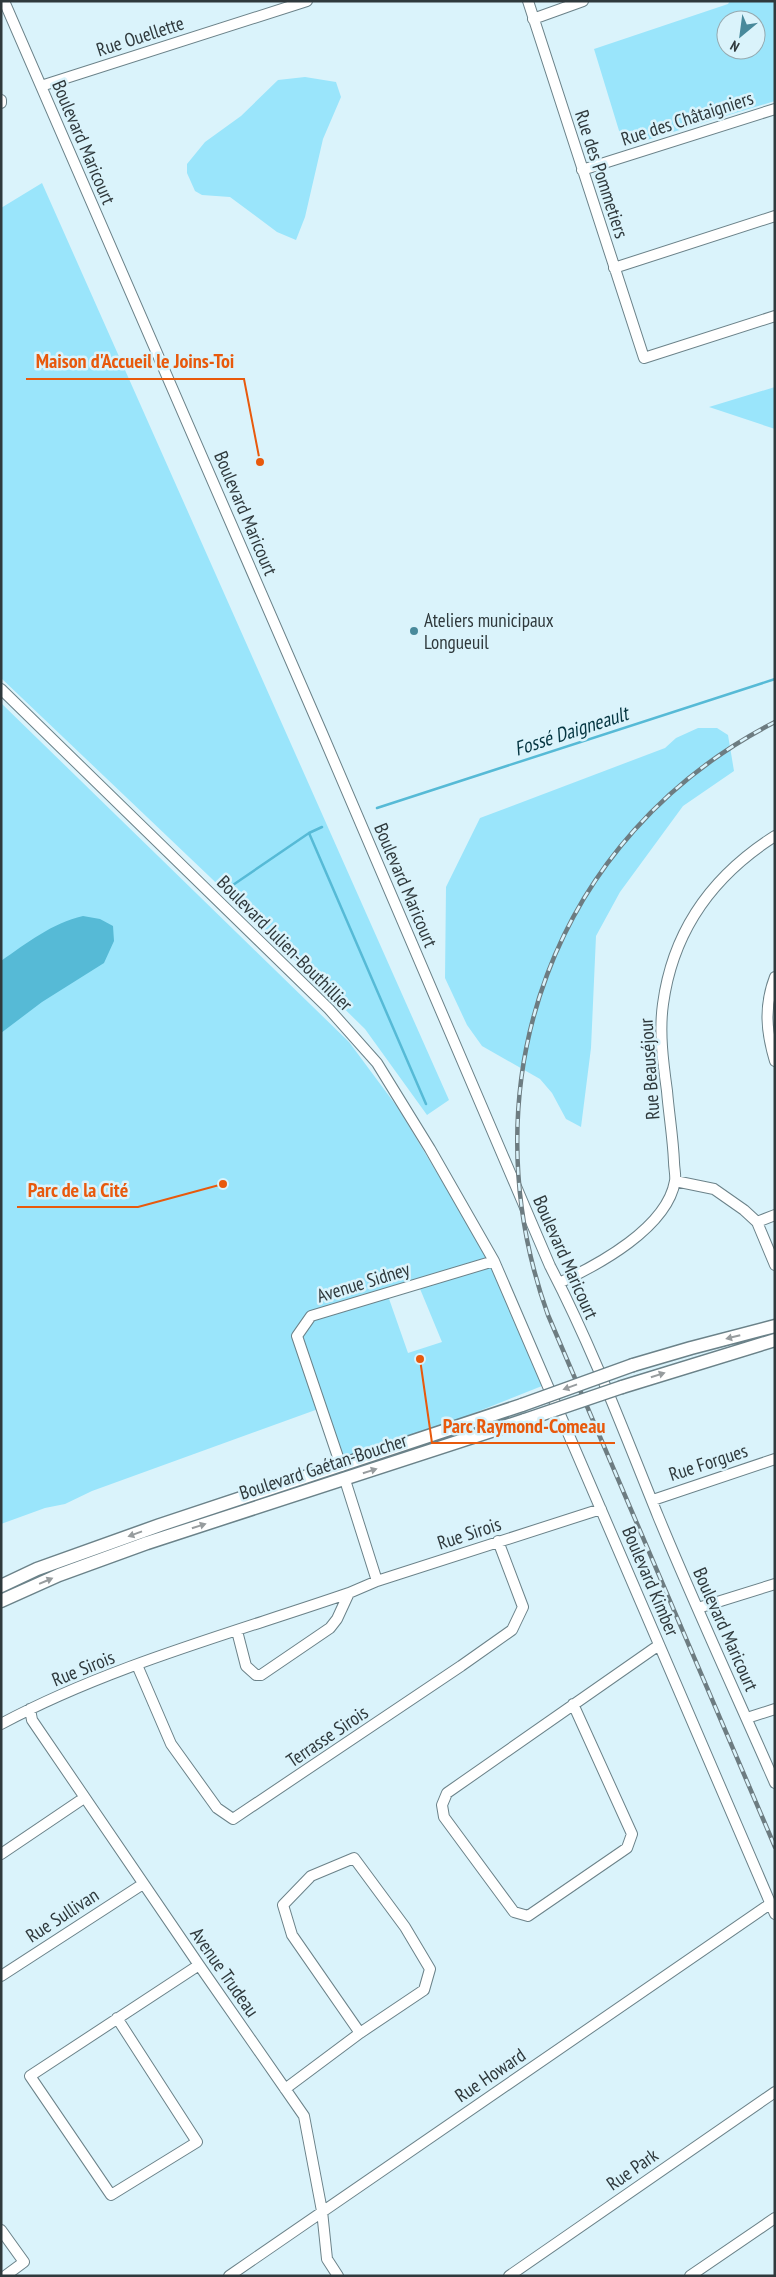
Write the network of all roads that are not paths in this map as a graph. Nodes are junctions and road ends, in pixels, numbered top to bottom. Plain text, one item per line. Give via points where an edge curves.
1 (4, 1) edge
2 (307, 1) edge
3 (528, 1) edge
4 (583, 1) edge
5 (533, 19) junction
6 (41, 86) junction
7 (775, 109) edge
8 (582, 170) junction
9 (775, 216) edge
10 (614, 268) junction
11 (775, 316) edge
12 (1, 689) edge
13 (775, 836) edge
14 (775, 977) edge
15 (775, 1061) edge
16 (675, 1181) junction
17 (775, 1215) edge
18 (757, 1222) junction
19 (494, 1262) junction
20 (775, 1265) edge
21 (559, 1283) junction
22 (775, 1326) edge
23 (775, 1340) edge
24 (775, 1459) edge
25 (341, 1466) junction
26 (345, 1480) junction
27 (653, 1500) junction
28 (601, 1509) junction
29 (498, 1542) junction
30 (377, 1581) junction
31 (775, 1584) edge
32 (1, 1586) edge
33 (350, 1593) junction
34 (1, 1601) edge
35 (698, 1608) junction
36 (237, 1631) junction
37 (659, 1645) junction
38 (136, 1665) junction
39 (573, 1704) junction
40 (30, 1709) junction
41 (775, 1709) edge
42 (747, 1718) junction
43 (1, 1724) edge
44 (775, 1783) edge
45 (84, 1798) junction
46 (1, 1854) edge
47 (142, 1884) junction
48 (773, 1909) edge
49 (199, 1965) junction
50 (1, 1976) edge
51 (117, 2018) junction
52 (360, 2033) junction
53 (285, 2089) junction
54 (775, 2092) edge
55 (322, 2212) junction
56 (775, 2218) edge
57 (1, 2230) edge
58 (5, 2276) edge
59 (229, 2276) edge
60 (338, 2276) edge
61 (509, 2276) edge
62 (690, 2276) edge

1 - 6 street, Boulevard Maricourt
2 - 6 street, Rue Ouellette
3 - 5 street, Rue des Pommetiers
4 - 5 street
5 - 8 street, Rue des Pommetiers
6 - 21 street, Boulevard Maricourt
7 - 8 street, Rue des Châtaigniers
8 - 10 street, Rue des Pommetiers
9 - 10 street
10 - 11 street, Rue des Pommetiers via 644,358
12 - 19 street, Boulevard Julien-Bouthillier via 328,1008 377,1063
13 - 16 street, Rue Beauséjour via 725,874 708,894 691,917 670,962 662,1005 662,1044
14 - 15 street via 769,992 766,1017
16 - 18 street via 714,1189
16 - 21 street, Rue Beauséjour via 666,1204 651,1226 608,1256
17 - 18 street
18 - 20 street
19 - 25 street, Avenue Sidney via 310,1316 297,1336
19 - 28 street, Boulevard Kimber
21 - 27 street, Boulevard Maricourt
22 -> 25 main road, Boulevard Gaétan-Boucher, bridge via 633,1365 497,1415
26 -> 23 main road, Boulevard Gaétan-Boucher, bridge via 693,1364
24 - 27 street, Rue Forgues
25 -> 32 main road, Boulevard Gaétan-Boucher via 160,1525 37,1569
26 - 30 street
34 -> 26 main road, Boulevard Gaétan-Boucher via 58,1575 146,1543
27 - 35 street, Boulevard Maricourt
28 - 29 street, Rue Sirois
28 - 37 street, Boulevard Kimber
29 - 30 street, Rue Sirois
29 - 38 street, Terrasse Sirois via 523,1607 512,1630 233,1819 217,1808 171,1744
30 - 33 street, Rue Sirois
31 - 35 street
33 - 36 street, Rue Sirois
33 - 36 street via 330,1628 261,1675 256,1675 246,1666
35 - 42 street, Boulevard Maricourt
36 - 38 street, Rue Sirois
37 - 39 street
37 - 48 street, Boulevard Kimber
38 - 40 street, Rue Sirois
39 - 39 street via 447,1793 442,1805 444,1817 514,1912 528,1916 628,1848 632,1834
40 - 43 street, Rue Sirois
40 - 45 street, Avenue Trudeau via 32,1720
41 - 42 street
42 - 44 street, Boulevard Maricourt
45 - 46 street
45 - 47 street, Avenue Trudeau
47 - 49 street, Avenue Trudeau
47 - 50 street, Rue Sullivan
48 - 55 street, Rue Howard
49 - 51 street
49 - 53 street, Avenue Trudeau
51 - 51 street via 30,2076 111,2195 197,2142
52 - 52 street via 424,1990 430,1969 405,1927 354,1858 311,1876 283,1905 292,1935
52 - 53 street
53 - 55 street, Avenue Trudeau via 304,2116
54 - 61 street, Rue Park
55 - 59 street, Rue Howard
55 - 60 street, Avenue Trudeau via 327,2259
56 - 62 street
57 - 58 street via 24,2262

